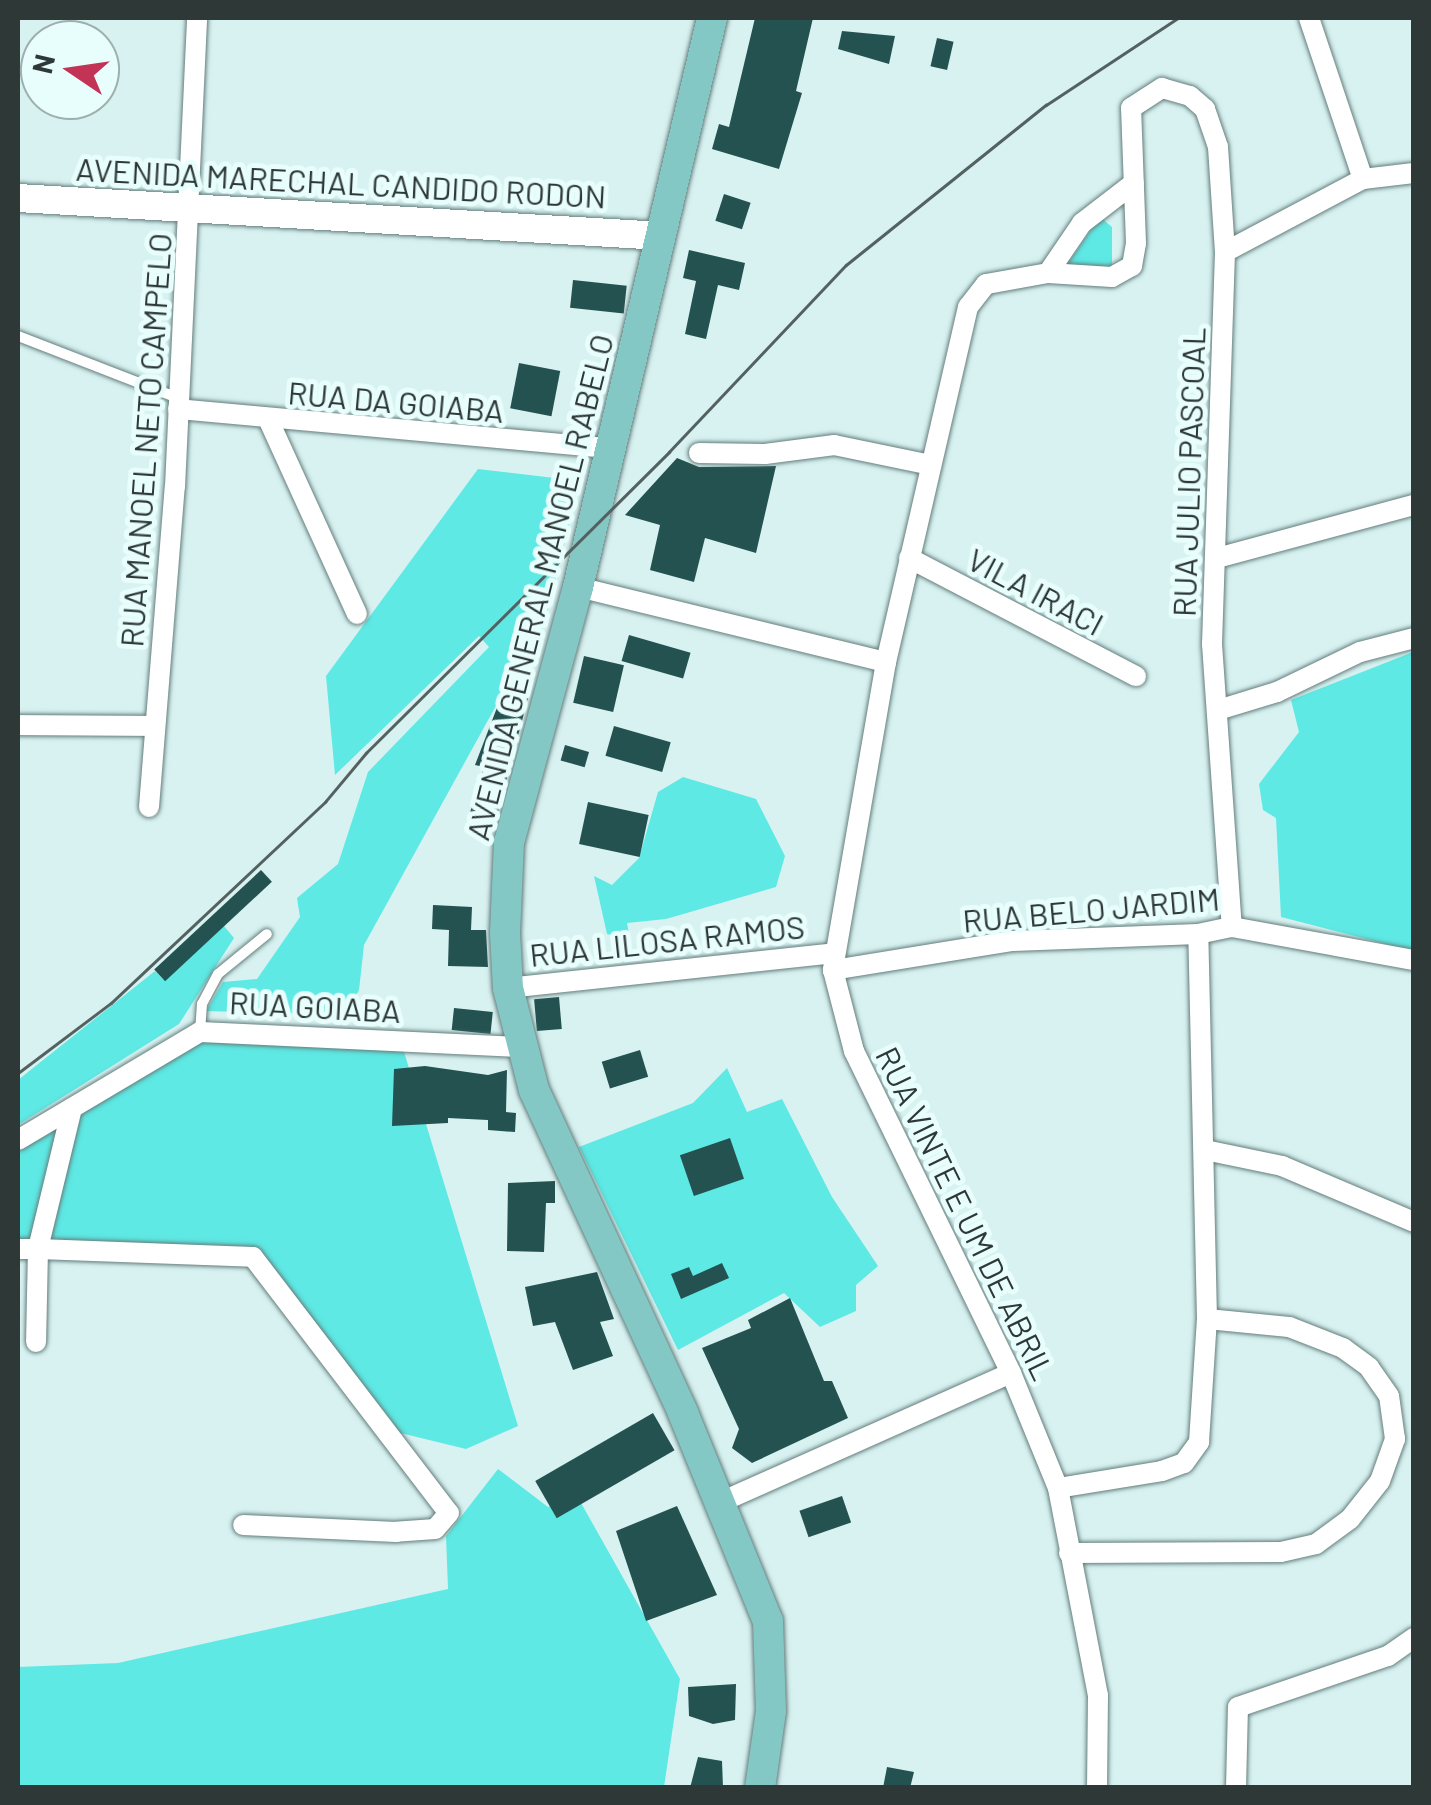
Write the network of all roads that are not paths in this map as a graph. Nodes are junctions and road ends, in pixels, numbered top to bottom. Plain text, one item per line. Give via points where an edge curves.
1 (197, 18) edge
2 (712, 18) edge
3 (1309, 18) edge
4 (1131, 108) joint
5 (1414, 174) edge
6 (1363, 179) junction
7 (1134, 183) junction
8 (18, 198) edge
9 (191, 211) junction
10 (661, 236) junction
11 (1225, 252) junction
12 (1048, 273) junction
13 (18, 336) edge
14 (178, 404) junction
15 (269, 421) junction
16 (609, 448) junction
17 (700, 453) dead end
18 (931, 466) junction
19 (1414, 504) edge
20 (910, 558) junction
21 (1216, 558) junction
22 (578, 588) junction
23 (357, 614) dead end
24 (1414, 638) edge
25 (886, 662) junction
26 (1136, 676) dead end
27 (1218, 710) junction
28 (18, 725) edge
29 (154, 726) junction
30 (149, 807) dead end
31 (1232, 926) junction
32 (266, 934) dead end
33 (1198, 934) junction
34 (1414, 960) edge
35 (833, 961) junction
36 (508, 988) junction
37 (200, 1032) junction
38 (520, 1048) junction
39 (72, 1108) junction
40 (18, 1140) edge
41 (1204, 1150) junction
42 (1414, 1222) edge
43 (28, 1249) edge
44 (1207, 1319) junction
45 (36, 1342) dead end
46 (1011, 1373) junction
47 (1058, 1488) junction
48 (721, 1502) junction
49 (243, 1525) dead end
50 (1069, 1553) junction
51 (1414, 1638) edge
52 (760, 1788) edge
53 (1098, 1788) edge
54 (1236, 1788) edge

1 - 9 street, RUA MANOEL NETO CAMPELO
2 - 10 main road, AVENIDA GENERAL MANOEL RABELO
3 - 6 street
4 - 7 street, RUA VINTE E UM DE ABRIL
4 - 11 street, RUA JULIO PASCOAL via 1162,88 1205,109 1218,147
5 - 6 street
6 - 11 street
7 - 12 street via 1082,223
7 - 12 street, RUA VINTE E UM DE ABRIL via 1132,266 1112,277
8 - 9 street, AVENIDA MARECHAL CANDIDO RODON
9 - 10 street, AVENIDA MARECHAL CANDIDO RODON
9 - 14 street, RUA MANOEL NETO CAMPELO
10 - 16 main road, AVENIDA GENERAL MANOEL RABELO
11 - 21 street, RUA JULIO PASCOAL
12 - 18 street, RUA VINTE E UM DE ABRIL via 998,280 976,292
13 - 14 lane
14 - 15 street, RUA DA GOIABA
14 - 29 street, RUA MANOEL NETO CAMPELO
15 - 16 street, RUA DA GOIABA
15 - 23 street
16 - 22 main road, AVENIDA GENERAL MANOEL RABELO
17 - 18 street via 834,445
18 - 20 street, RUA VINTE E UM DE ABRIL
19 - 21 street
20 - 25 street, RUA VINTE E UM DE ABRIL
20 - 26 street, VILA IRACI
21 - 27 street, RUA JULIO PASCOAL via 1212,644
22 - 25 street
22 - 36 main road, AVENIDA GENERAL MANOEL RABELO via 510,842
24 - 27 street via 1360,652 1277,692
25 - 35 street, RUA VINTE E UM DE ABRIL
27 - 31 street, RUA JULIO PASCOAL
28 - 29 street
29 - 30 street, RUA MANOEL NETO CAMPELO
31 - 33 street, RUA BELO JARDIM
31 - 34 street, RUA BELO JARDIM
32 - 37 lane via 218,974 202,1004
33 - 35 street, RUA BELO JARDIM via 1045,938
33 - 41 street
35 - 36 street, RUA LILOSA RAMOS
35 - 46 street, RUA VINTE E UM DE ABRIL via 854,1051
36 - 38 main road, AVENIDA GENERAL MANOEL RABELO
37 - 38 street, RUA GOIABA
37 - 39 street, RUA GOIABA
38 - 48 main road, AVENIDA GENERAL MANOEL RABELO via 551,1134
39 - 40 street, RUA GOIABA
39 - 43 street
41 - 42 street via 1282,1166
41 - 44 street
43 - 45 street
43 - 49 street via 252,1256 449,1513 435,1529 384,1533
44 - 47 street via 1204,1426 1194,1454 1162,1471
44 - 50 street via 1289,1326 1344,1348 1368,1367 1388,1396 1396,1438 1380,1481 1350,1519 1316,1544 1280,1552
46 - 47 street, RUA VINTE E UM DE ABRIL
46 - 48 street
47 - 50 street, RUA VINTE E UM DE ABRIL
48 - 52 main road, AVENIDA GENERAL MANOEL RABELO via 768,1621 771,1710
50 - 53 street, RUA VINTE E UM DE ABRIL via 1098,1695
51 - 54 street via 1388,1656 1238,1706

